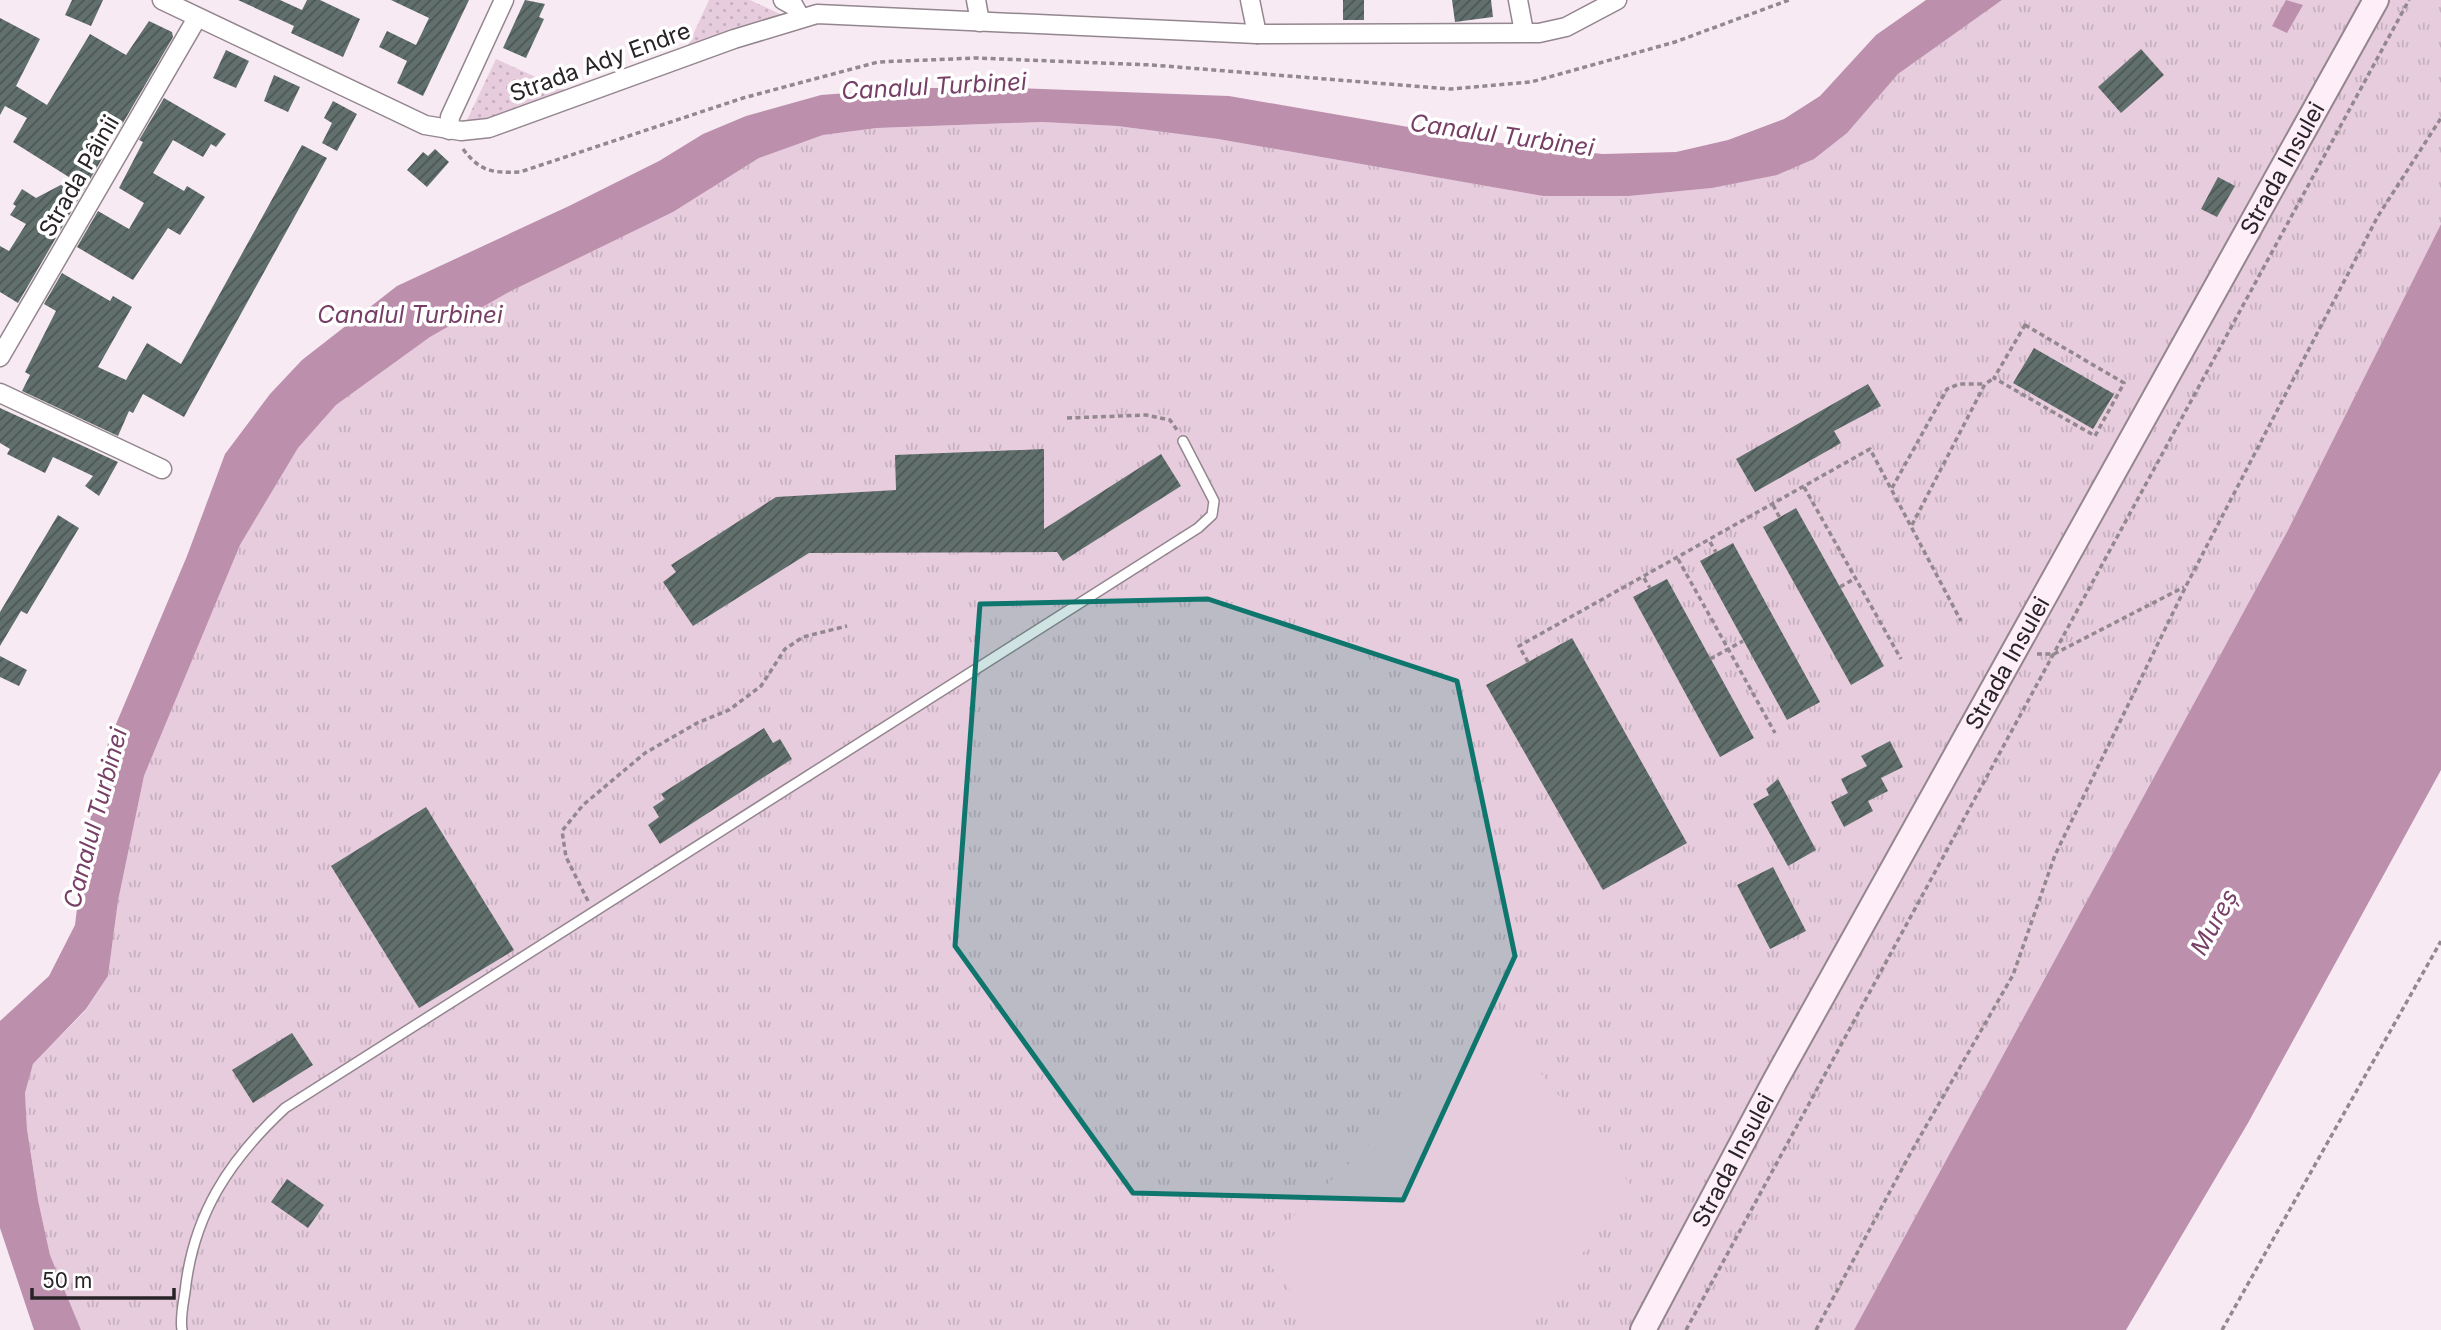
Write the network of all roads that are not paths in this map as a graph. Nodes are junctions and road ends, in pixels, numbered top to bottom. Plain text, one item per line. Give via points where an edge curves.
1 (162, 0) edge
2 (504, 0) edge
3 (782, 0) edge
4 (976, 0) edge
5 (1250, 0) edge
6 (1518, 0) edge
7 (1617, 0) edge
8 (2376, 0) edge
9 (191, 10) edge
10 (800, 17) junction
11 (980, 22) junction
12 (1524, 32) junction
13 (1257, 34) junction
14 (449, 130) junction
15 (0, 357) edge
16 (0, 393) edge
17 (1184, 441) road end
18 (162, 469) dead end
19 (182, 1330) edge
20 (1643, 1330) edge

1 - 9 street, Strada Ady Endre
2 - 14 street via 450,117
3 - 10 street via 794,6
4 - 11 street
5 - 13 street
6 - 12 street
7 - 12 street, Strada Ady Endre via 1555,31
8 - 20 street, Strada Insulei
9 - 14 street, Strada Ady Endre via 425,125
9 - 15 street, Strada Pâinii
10 - 11 street, Strada Ady Endre via 835,13
10 - 14 street, Strada Ady Endre via 489,128
11 - 13 street, Strada Ady Endre
12 - 13 street, Strada Ady Endre
16 - 18 street
17 - 19 lane via 1214,501 1212,516 1198,528 285,1108 251,1140 222,1180 197,1231 186,1277

